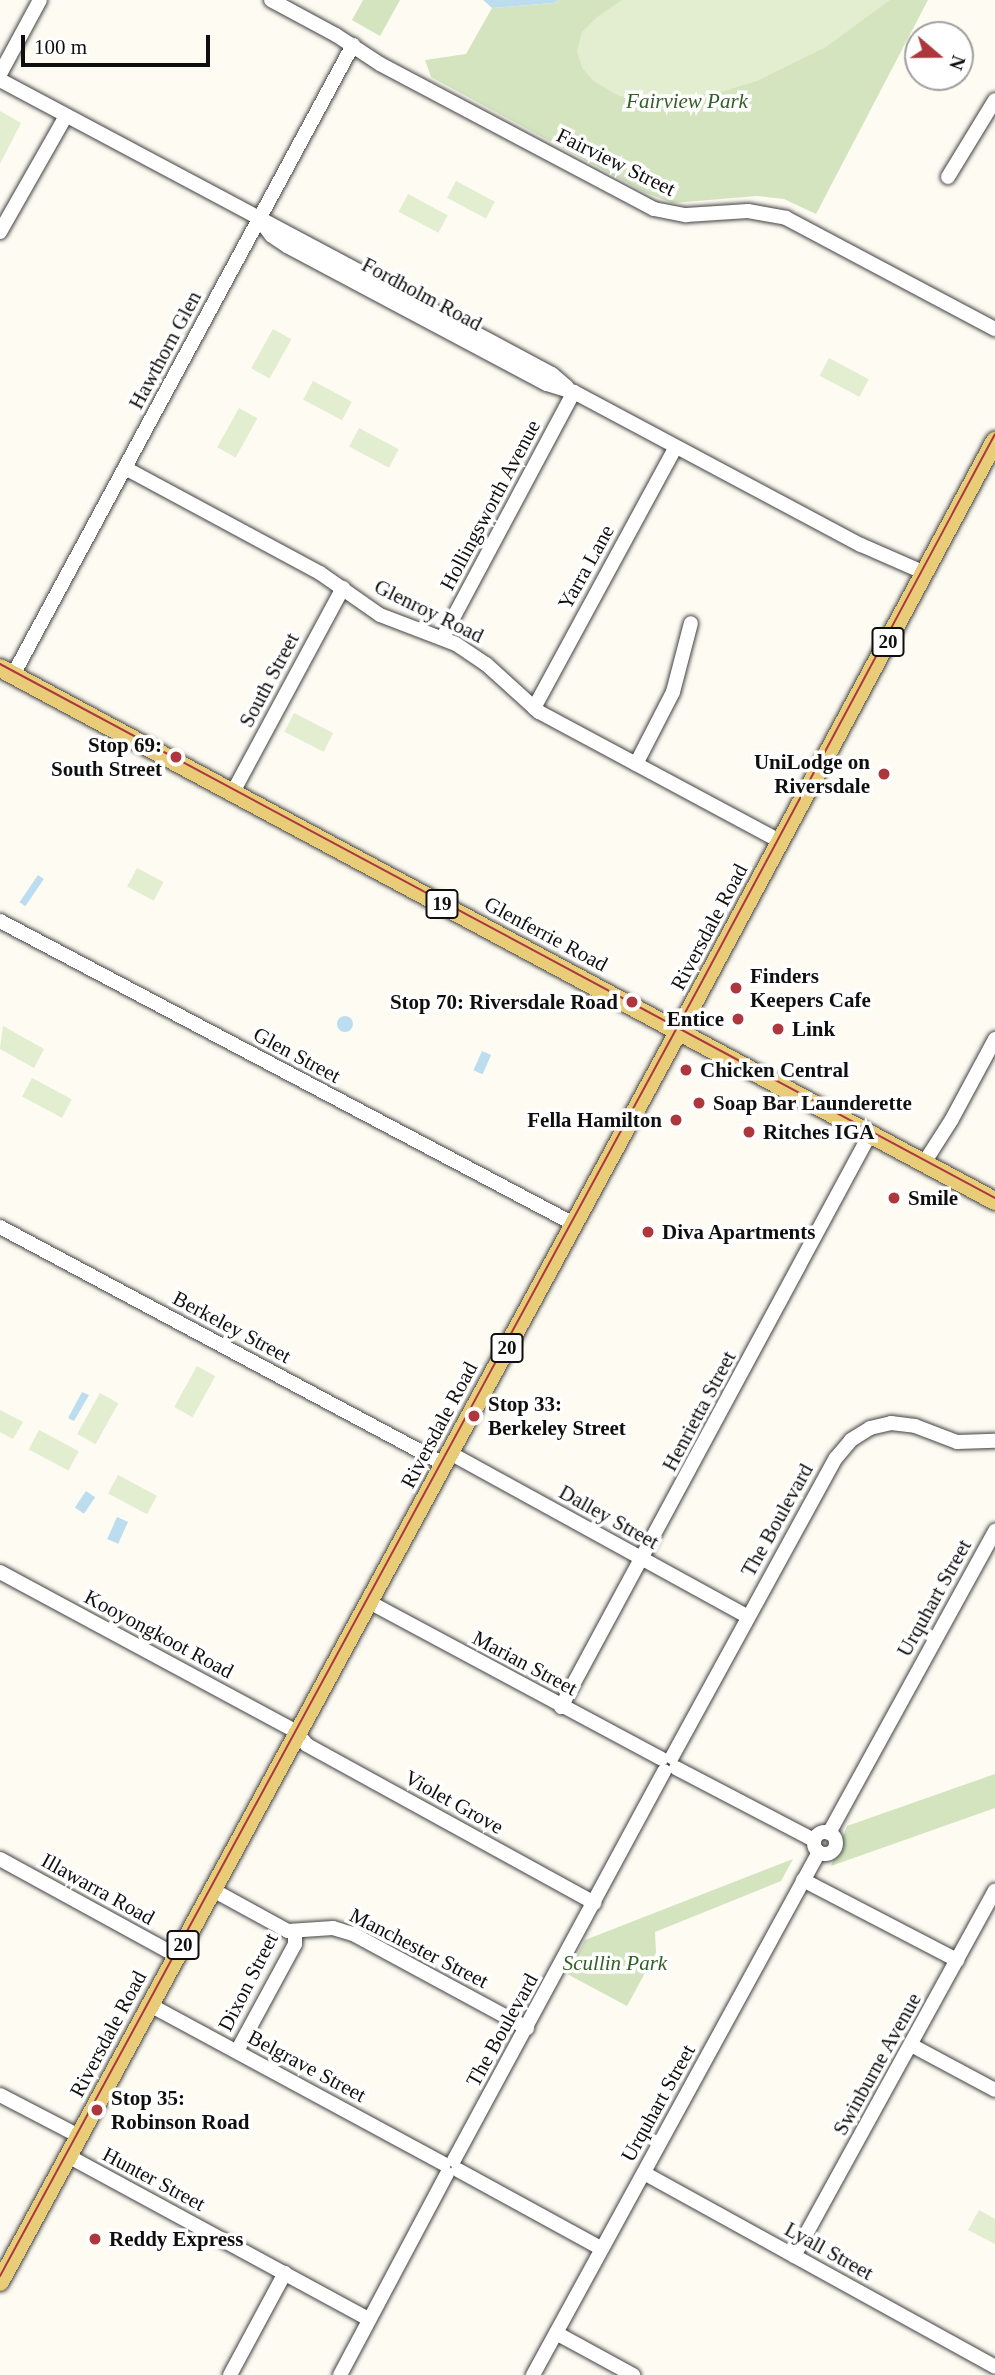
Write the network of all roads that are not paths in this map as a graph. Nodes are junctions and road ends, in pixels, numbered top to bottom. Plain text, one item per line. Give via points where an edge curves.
1 (40, 0) edge
2 (271, 0) edge
3 (353, 45) junction
4 (0, 74) edge
5 (0, 80) edge
6 (995, 100) edge
7 (62, 114) junction
8 (948, 177) dead end
9 (259, 219) junction
10 (0, 232) edge
11 (995, 329) edge
12 (574, 392) junction
13 (995, 441) edge
14 (676, 446) junction
15 (125, 468) junction
16 (922, 578) junction
17 (343, 588) junction
18 (691, 623) dead end
19 (443, 637) junction
20 (6, 671) edge
21 (534, 708) junction
22 (636, 764) junction
23 (233, 792) junction
24 (781, 842) junction
25 (0, 921) edge
26 (679, 1031) junction
27 (995, 1039) edge
28 (870, 1134) junction
29 (928, 1165) junction
30 (995, 1201) edge
31 (574, 1224) junction
32 (0, 1227) edge
33 (995, 1441) edge
34 (447, 1459) junction
35 (995, 1531) edge
36 (642, 1559) junction
37 (0, 1572) edge
38 (369, 1602) junction
39 (748, 1617) junction
40 (561, 1707) junction
41 (297, 1734) junction
42 (668, 1764) junction
43 (816, 1846) junction
44 (0, 1859) edge
45 (803, 1880) junction
46 (213, 1890) junction
47 (995, 1891) edge
48 (594, 1903) junction
49 (295, 1932) junction
50 (177, 1956) junction
51 (957, 1959) junction
52 (150, 2005) junction
53 (527, 2028) junction
54 (911, 2045) junction
55 (237, 2051) junction
56 (995, 2090) edge
57 (0, 2095) edge
58 (79, 2136) junction
59 (68, 2156) junction
60 (451, 2167) junction
61 (643, 2173) junction
62 (602, 2249) junction
63 (794, 2256) junction
64 (285, 2273) junction
65 (0, 2282) edge
66 (368, 2319) junction
67 (556, 2333) junction
68 (995, 2367) edge
69 (230, 2375) edge
70 (340, 2375) edge
71 (533, 2375) edge
72 (633, 2375) edge

1 - 4 street
2 - 3 street, Fairview Street
3 - 9 street, Hawthorn Glen
3 - 11 street, Fairview Street via 380,64 654,209 685,215 748,211 786,218
5 - 7 street, Fordholm Road
6 - 8 street
7 - 9 street, Fordholm Road
7 - 10 street via 38,151 34,169
9 - 12 street, Fordholm Road via 552,374
9 - 15 street, Hawthorn Glen
12 - 14 street, Fordholm Road
12 - 19 street, Hollingsworth Avenue
13 - 16 main road, Riversdale Road / 20
14 - 16 street, Fordholm Road
14 - 21 street, Yarra Lane
15 - 17 street, Glenroy Road
15 - 20 street, Hawthorn Glen
16 - 24 main road, Riversdale Road / 20
17 - 19 street, Glenroy Road via 392,621
17 - 23 street, South Street
18 - 22 street via 673,692
19 - 21 street, Glenroy Road via 486,664
20 - 23 main road, Glenferrie Road / 19
21 - 22 street, Glenroy Road
22 - 24 street, Glenroy Road
23 - 26 main road, Glenferrie Road / 19
24 - 26 main road, Riversdale Road / 20
25 - 31 street, Glen Street
26 - 28 main road, Glenferrie Road / 19
26 - 31 main road, Riversdale Road / 20
27 - 29 street
28 - 29 main road, Glenferrie Road / 19
28 - 36 street, Henrietta Street
29 - 30 main road, Glenferrie Road / 19
31 - 34 main road, Riversdale Road / 20
32 - 34 street, Berkeley Street
33 - 39 street, The Boulevard via 957,1442 915,1426 891,1423 870,1428 851,1440 836,1458
34 - 36 street, Dalley Street
34 - 38 main road, Riversdale Road / 20
35 - 43 street, Urquhart Street via 829,1833 834,1848 829,1853
36 - 39 street, Dalley Street
36 - 40 street, Henrietta Street
37 - 41 street, Kooyongkoot Road
38 - 40 street, Marian Street
38 - 41 main road, Riversdale Road / 20
39 - 42 street, The Boulevard
40 - 42 street, Marian Street
41 - 46 main road, Riversdale Road / 20
41 - 48 street, Violet Grove via 307,1745
42 - 43 street, Marian Street
42 - 48 street, The Boulevard
43 - 45 street, Urquhart Street
44 - 50 street, Illawarra Road
45 - 51 street
45 - 61 street, Urquhart Street
46 - 49 street
46 - 50 main road, Riversdale Road / 20
47 - 51 street, Swinburne Avenue
48 - 53 street, The Boulevard
49 - 53 street, Manchester Street via 333,1928 353,1934
49 - 55 street, Dixon Street via 293,1947
50 - 52 main road, Riversdale Road / 20
51 - 54 street, Swinburne Avenue
52 - 55 street, Belgrave Street
52 - 58 main road, Riversdale Road / 20
53 - 60 street, The Boulevard
54 - 56 street
54 - 63 street, Swinburne Avenue
55 - 60 street, Belgrave Street
57 - 58 street
58 - 59 main road, Riversdale Road / 20
59 - 64 street, Hunter Street
59 - 65 main road, Riversdale Road / 20
60 - 62 street, Belgrave Street
60 - 66 street, The Boulevard
61 - 62 street, Urquhart Street
61 - 63 street, Lyall Street
62 - 67 street, Urquhart Street
63 - 68 street, Lyall Street
64 - 66 street, Hunter Street
64 - 69 street
66 - 70 street, The Boulevard
67 - 71 street, Urquhart Street
67 - 72 street

